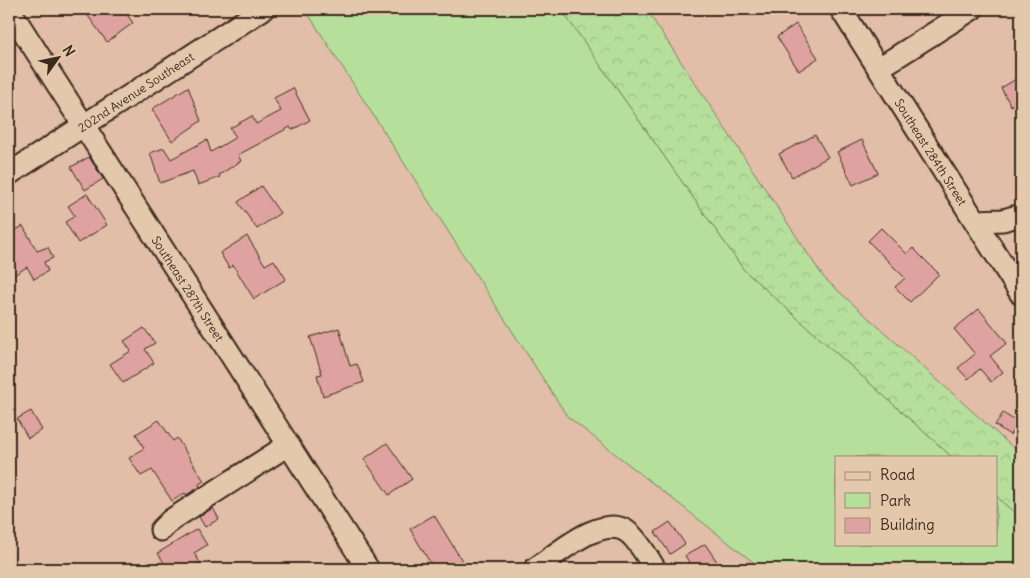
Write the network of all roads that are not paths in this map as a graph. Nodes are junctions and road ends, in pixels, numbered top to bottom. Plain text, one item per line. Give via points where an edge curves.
1 (9, 9) edge
2 (263, 9) edge
3 (841, 9) edge
4 (972, 9) edge
5 (879, 68) junction
6 (82, 125) junction
7 (9, 174) edge
8 (1021, 215) edge
9 (975, 221) junction
10 (1021, 294) edge
11 (288, 445) junction
12 (161, 530) dead end
13 (368, 569) edge
14 (535, 569) edge
15 (655, 569) edge

1 - 6 street, Southeast 287th Street
2 - 6 street, 202nd Avenue Southeast
3 - 5 street, Southeast 284th Street
4 - 5 street
5 - 9 street, Southeast 284th Street
6 - 7 street, 202nd Avenue Southeast
6 - 11 street, Southeast 287th Street
8 - 9 street via 1003,220
9 - 10 street, Southeast 284th Street
11 - 12 street via 171,520
11 - 13 street, Southeast 287th Street
14 - 15 street via 586,534 614,526 629,533

